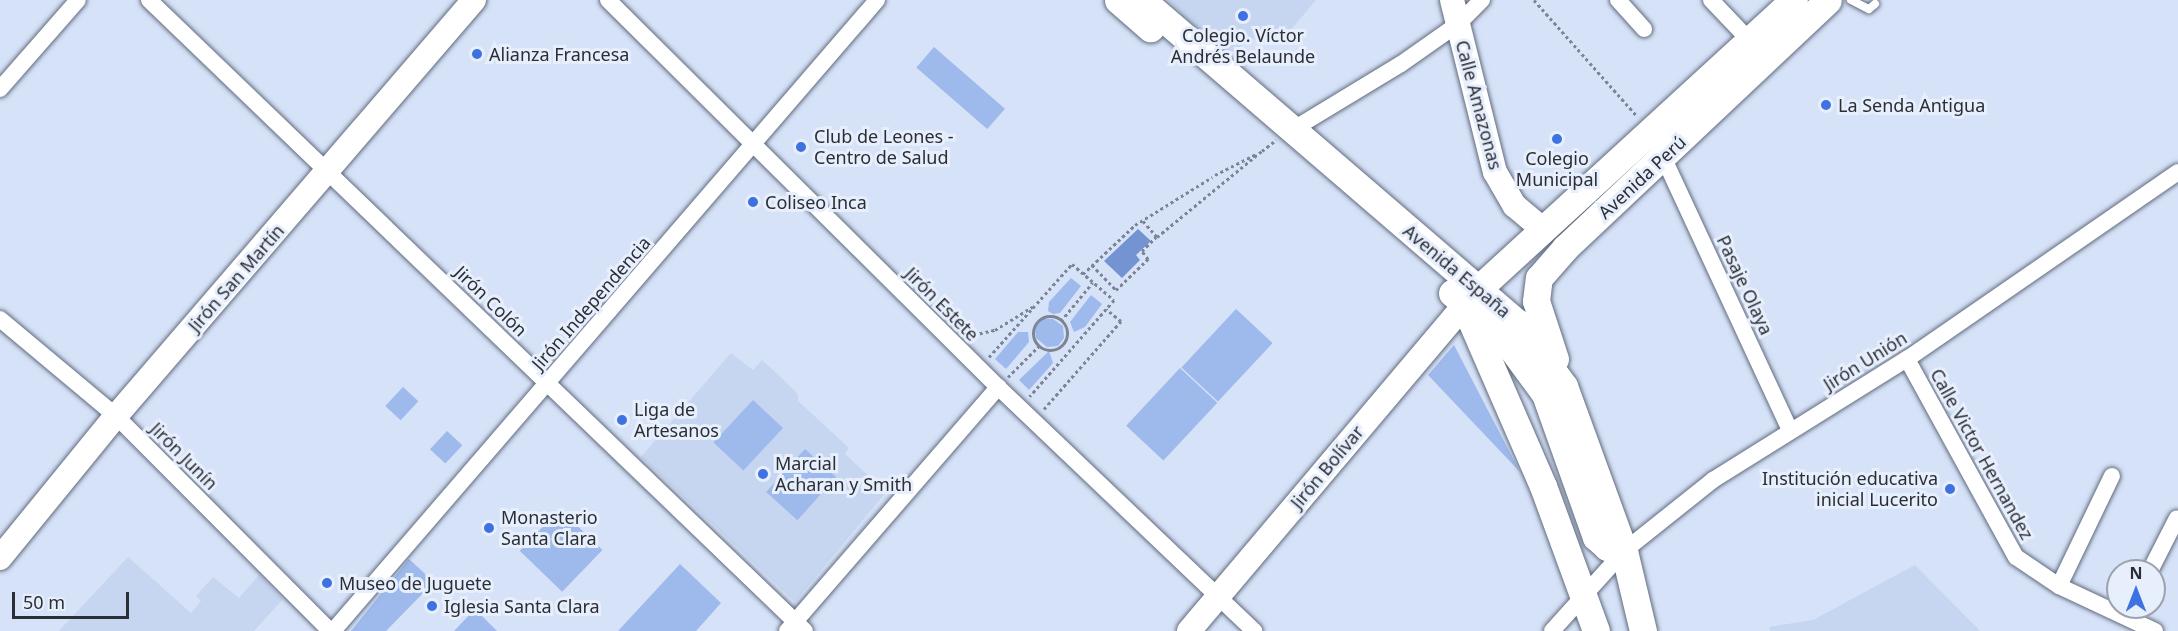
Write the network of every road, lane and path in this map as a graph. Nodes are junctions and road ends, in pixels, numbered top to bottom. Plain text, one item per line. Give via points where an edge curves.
1 (78, 0) edge
2 (149, 0) edge
3 (474, 0) edge
4 (608, 0) edge
5 (877, 0) edge
6 (1118, 0) edge
7 (1142, 0) edge
8 (1452, 0) edge
9 (1482, 0) edge
10 (1534, 0) edge
11 (1618, 0) edge
12 (1711, 0) edge
13 (1794, 0) edge
14 (1833, 0) edge
15 (1875, 4) dead end
16 (1458, 24) junction
17 (1644, 29) dead end
18 (1750, 41) junction
19 (0, 89) edge
20 (1651, 132) junction
21 (1277, 140) junction
22 (752, 145) junction
23 (1665, 157) junction
24 (328, 172) junction
25 (2178, 172) edge
26 (1143, 221) junction
27 (1544, 230) junction
28 (1156, 237) junction
29 (1092, 265) junction
30 (1083, 274) junction
31 (1093, 282) junction
32 (1116, 290) junction
33 (1110, 296) junction
34 (1470, 296) junction
35 (1037, 303) junction
36 (1106, 309) junction
37 (0, 319) edge
38 (1061, 321) junction
39 (966, 336) dead end
40 (1039, 346) junction
41 (988, 357) dead end
42 (1907, 359) junction
43 (548, 383) junction
44 (1001, 384) junction
45 (1564, 386) junction
46 (1030, 396) dead end
47 (1046, 411) dead end
48 (116, 416) junction
49 (1790, 430) junction
50 (2112, 476) dead end
51 (2177, 518) edge
52 (1624, 551) junction
53 (0, 558) edge
54 (2156, 559) edge
55 (2059, 586) junction
56 (1584, 595) junction
57 (1218, 597) junction
58 (2106, 603) edge
59 (2139, 619) edge
60 (796, 628) edge
61 (332, 631) edge
62 (1189, 631) edge
63 (1254, 631) edge
64 (1552, 631) edge
65 (1596, 631) edge
66 (1643, 631) edge
67 (2155, 631) edge

1 - 19 street
2 - 24 street, Jirón Colón
3 - 24 street, Jirón San Martín
4 - 22 street, Jirón Estete
5 - 22 street, Jirón Independencia
6 - 21 main road, Avenida España
7 - 21 main road, Avenida España
8 - 16 street, Calle Amazonas
9 - 16 street
10 - 20 path
11 - 17 street
12 - 18 street
13 - 18 main road, Avenida Perú
14 - 15 lane via 1869,9
14 - 23 main road, Avenida Perú
16 - 21 street
16 - 27 street, Calle Amazonas via 1496,172 1515,206
18 - 20 main road, Avenida Perú
20 - 23 street, Pasaje Olaya
20 - 27 main road, Avenida Perú
21 - 26 path
21 - 28 path
21 - 34 main road, Avenida España
22 - 43 street, Jirón Independencia
22 - 44 street, Jirón Estete
23 - 45 main road, Avenida Perú via 1565,248 1539,278 1536,301
23 - 49 street, Pasaje Olaya
24 - 43 street, Jirón Colón
24 - 48 street, Jirón San Martín
25 - 42 street, Jirón Unión
26 - 28 path
26 - 29 path
27 - 34 main road, Avenida Perú
28 - 32 path via 1142,251 1148,259
29 - 30 path
29 - 32 path
30 - 31 path
30 - 35 path via 1072,264
31 - 33 path
31 - 38 path
32 - 33 path
33 - 36 path via 1114,300
34 - 45 main road, Avenida España via 1518,323
34 - 52 main road via 1545,394 1596,537 1607,547
34 - 56 main road, Avenida España
34 - 57 street, Jirón Bolívar
35 - 39 path via 995,330
35 - 41 path
36 - 46 path
36 - 47 path via 1121,321
37 - 48 street, Jirón Junín
38 - 40 path via 1066,335 1062,344 1048,350
38 - 40 path via 1049,316 1037,322 1033,335
40 - 44 path
42 - 49 street, Jirón Unión
42 - 55 street, Calle Victor Hernandez via 2016,557
43 - 60 street, Jirón Colón
43 - 61 street, Jirón Independencia
44 - 57 street, Jirón Estete
44 - 60 street
45 - 52 main road, Avenida España
48 - 53 street, Jirón San Martín
48 - 61 street, Jirón Junín
49 - 52 street, Jirón Unión via 1713,480
50 - 55 street
51 - 54 street
52 - 56 street, Jirón Unión
52 - 66 main road, Avenida España
55 - 58 street, Calle Victor Hernandez
56 - 64 street, Jirón Unión
56 - 65 main road, Avenida España
57 - 62 street, Jirón Bolívar
57 - 63 street, Jirón Estete
59 - 67 street, Calle Victor Hernandez

